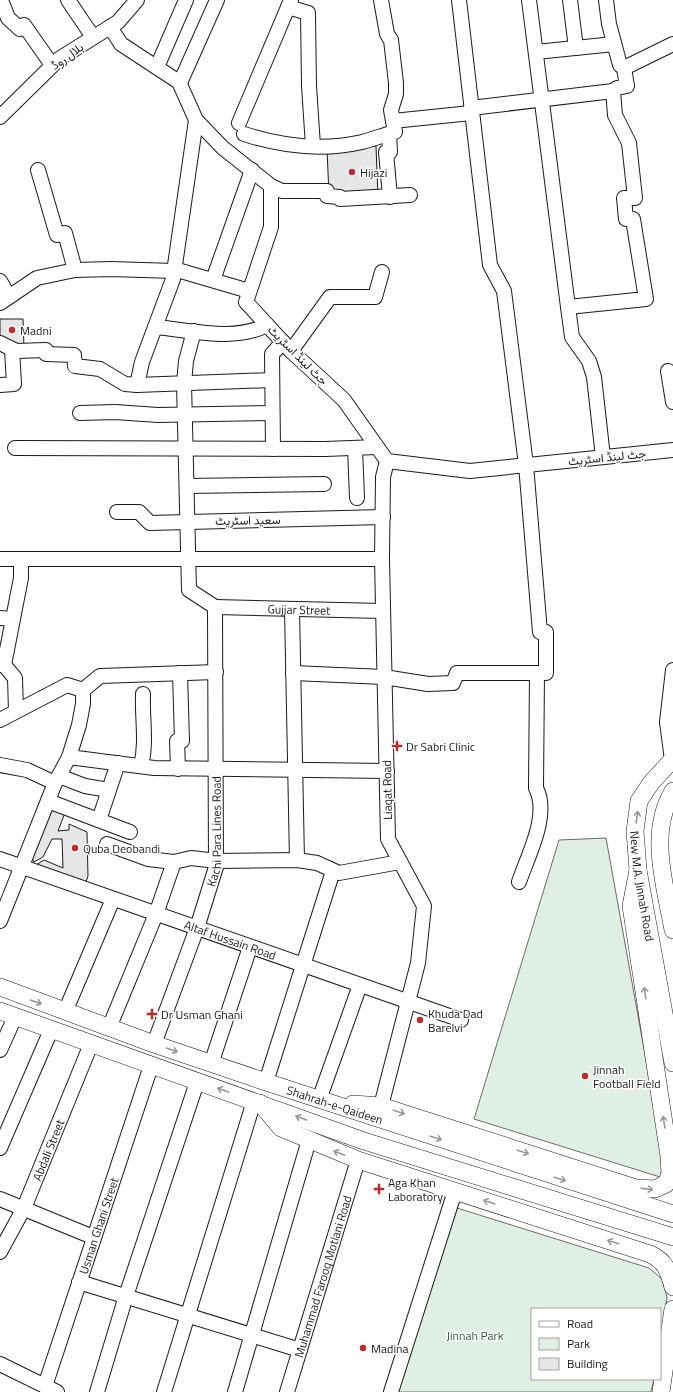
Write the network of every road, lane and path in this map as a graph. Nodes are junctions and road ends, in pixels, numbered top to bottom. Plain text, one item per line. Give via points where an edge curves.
1 (1, 0) edge
2 (138, 0) edge
3 (186, 0) edge
4 (217, 0) edge
5 (381, 0) edge
6 (459, 0) edge
7 (530, 0) edge
8 (570, 0) edge
9 (606, 0) edge
10 (74, 2) edge
11 (289, 2) edge
12 (5, 22) edge
13 (110, 27) junction
14 (94, 38) junction
15 (614, 44) junction
16 (673, 44) edge
17 (576, 48) junction
18 (536, 52) junction
19 (52, 65) junction
20 (157, 67) junction
21 (624, 68) junction
22 (180, 83) junction
23 (613, 92) junction
24 (543, 100) junction
25 (471, 110) junction
26 (0, 117) edge
27 (196, 120) junction
28 (391, 128) junction
29 (313, 146) junction
30 (38, 170) dead end
31 (252, 170) junction
32 (271, 186) junction
33 (410, 195) dead end
34 (390, 197) junction
35 (75, 270) junction
36 (174, 270) junction
37 (382, 272) dead end
38 (213, 280) junction
39 (0, 282) edge
40 (249, 291) junction
41 (4, 300) edge
42 (568, 307) junction
43 (267, 325) junction
44 (155, 326) junction
45 (194, 331) junction
46 (6, 346) edge
47 (287, 346) junction
48 (668, 371) dead end
49 (272, 380) junction
50 (184, 383) junction
51 (0, 385) edge
52 (136, 385) junction
53 (673, 402) edge
54 (80, 413) dead end
55 (186, 414) junction
56 (272, 414) junction
57 (377, 447) junction
58 (16, 448) dead end
59 (355, 448) junction
60 (187, 449) junction
61 (273, 449) junction
62 (673, 450) edge
63 (603, 457) junction
64 (387, 461) junction
65 (526, 465) junction
66 (324, 484) dead end
67 (187, 486) junction
68 (357, 498) dead end
69 (117, 512) dead end
70 (383, 517) junction
71 (188, 521) junction
72 (0, 559) edge
73 (21, 559) junction
74 (189, 559) junction
75 (382, 559) junction
76 (215, 608) junction
77 (292, 609) junction
78 (383, 611) junction
79 (6, 619) edge
80 (2, 667) edge
81 (673, 670) edge
82 (216, 672) junction
83 (180, 673) junction
84 (293, 673) junction
85 (542, 673) junction
86 (384, 677) junction
87 (83, 690) junction
88 (143, 694) dead end
89 (16, 712) junction
90 (0, 720) edge
91 (670, 722) edge
92 (69, 757) junction
93 (673, 760) edge
94 (118, 763) junction
95 (0, 765) edge
96 (141, 766) junction
97 (178, 768) junction
98 (217, 770) junction
99 (295, 770) junction
100 (387, 771) junction
101 (57, 779) junction
102 (109, 790) junction
103 (670, 799) edge
104 (48, 801) junction
105 (99, 820) junction
106 (130, 832) dead end
107 (107, 844) dead end
108 (0, 859) edge
109 (297, 860) junction
110 (217, 861) junction
111 (174, 862) junction
112 (400, 862) junction
113 (22, 868) junction
114 (333, 870) junction
115 (638, 870) junction
116 (662, 872) junction
117 (519, 882) dead end
118 (113, 899) junction
119 (673, 904) edge
120 (156, 914) junction
121 (0, 921) edge
122 (197, 928) junction
123 (673, 930) edge
124 (250, 947) junction
125 (303, 965) junction
126 (360, 985) junction
127 (0, 987) edge
128 (408, 1002) junction
129 (65, 1012) junction
130 (7, 1014) edge
131 (461, 1020) dead end
132 (108, 1028) junction
133 (51, 1030) junction
134 (91, 1044) junction
135 (154, 1044) junction
136 (0, 1050) edge
137 (673, 1063) edge
138 (211, 1064) junction
139 (151, 1066) junction
140 (197, 1082) junction
141 (266, 1082) junction
142 (319, 1100) junction
143 (257, 1102) junction
144 (381, 1106) junction
145 (309, 1140) junction
146 (0, 1148) edge
147 (358, 1160) junction
148 (455, 1191) junction
149 (0, 1199) edge
150 (24, 1208) junction
151 (673, 1214) edge
152 (93, 1236) junction
153 (673, 1237) edge
154 (0, 1252) edge
155 (79, 1282) junction
156 (673, 1287) edge
157 (126, 1296) junction
158 (673, 1309) edge
159 (188, 1316) junction
160 (251, 1335) junction
161 (300, 1350) junction
162 (0, 1364) edge
163 (51, 1389) edge
164 (98, 1392) edge
165 (164, 1392) edge
166 (235, 1392) edge
167 (287, 1392) edge
168 (391, 1392) edge
169 (661, 1392) edge

1 - 12 street via 8,18
2 - 13 street, بلال روڈ
3 - 20 street
4 - 22 street
5 - 28 street via 387,34 391,40 396,83
6 - 25 street
7 - 18 street
8 - 17 street
9 - 15 street
10 - 14 street
11 - 29 street via 308,13
11 - 29 street via 241,128 266,142
12 - 19 street via 20,29 24,25
13 - 14 street, بلال روڈ
13 - 20 street via 121,44
14 - 19 street, بلال روڈ
15 - 17 street
15 - 21 street via 620,65
16 - 21 street
17 - 18 street
18 - 24 street
19 - 26 street, بلال روڈ
20 - 22 street
21 - 23 street via 627,86 617,88
22 - 27 street
23 - 24 street
23 - 42 street via 615,115 629,143 635,198 624,198 626,219 633,220 646,299
24 - 25 street
24 - 42 street
25 - 28 street
25 - 65 street via 490,265 504,291
27 - 31 street via 223,148
27 - 36 street
28 - 29 street via 362,142
28 - 34 street via 390,152 386,152
30 - 35 street via 56,235 65,233
31 - 32 street
31 - 38 street
32 - 34 street via 282,191 326,191 327,196 340,199
32 - 40 street, جٹ لینڈ اسٹریٹ via 271,227
33 - 34 street
35 - 36 street
35 - 41 street via 37,278
36 - 38 street
36 - 44 street
37 - 47 street via 375,297 330,297
38 - 40 street
39 - 41 street
40 - 43 street, جٹ لینڈ اسٹریٹ via 246,302
42 - 63 street via 572,337 589,360 594,377
43 - 45 street via 256,331 245,332 208,334
43 - 47 street, جٹ لینڈ اسٹریٹ
44 - 45 street
44 - 52 street
45 - 50 street via 186,361
46 - 51 street via 14,384
46 - 52 street via 16,351 46,350 46,354 74,355 75,366 100,369 125,384
47 - 49 street via 272,354
47 - 57 street, جٹ لینڈ اسٹریٹ via 344,400
48 - 53 street
49 - 50 street
49 - 56 street
50 - 52 street
50 - 55 street
54 - 55 street
55 - 56 street
55 - 60 street
56 - 61 street
57 - 59 street
57 - 64 street, جٹ لینڈ اسٹریٹ
58 - 60 street
59 - 61 street
59 - 68 street
60 - 61 street
60 - 67 street
62 - 63 street, جٹ لینڈ اسٹریٹ
63 - 65 street, جٹ لینڈ اسٹریٹ
64 - 65 street, جٹ لینڈ اسٹریٹ via 470,471
64 - 70 street, Liaqat Road
65 - 85 street via 540,632 546,632
66 - 67 street
67 - 71 street
69 - 71 street, سعید اسٹریٹ via 139,512 150,523
70 - 71 street, سعید اسٹریٹ
70 - 75 street, Liaqat Road
71 - 74 street
72 - 73 street
73 - 74 street
73 - 79 street via 21,578
74 - 75 street
74 - 76 street via 189,590
75 - 78 street, Liaqat Road
76 - 77 street, Gujjar Street
76 - 82 street, Kachi Para Lines Road
77 - 78 street, Gujjar Street
77 - 84 street
78 - 86 street, Liaqat Road
79 - 80 street
80 - 89 street via 15,678
81 - 91 street
82 - 83 street
82 - 98 street, Kachi Para Lines Road
83 - 87 street via 100,676
83 - 97 street via 182,741 177,741
84 - 86 street
84 - 99 street
85 - 86 street via 457,673 453,683 428,684
85 - 117 street via 536,788 542,808
86 - 100 street, Liaqat Road
87 - 89 street via 67,685
87 - 92 street via 79,726
88 - 96 street via 144,743
89 - 90 street
91 - 93 street
92 - 94 street
92 - 101 street
115 -> 93 main road, New M.A. Jinnah Road via 634,831 639,801 651,783
94 - 96 street
94 - 102 street
95 - 101 street
96 - 97 street
97 - 98 street
98 - 99 street
98 - 110 street, Kachi Para Lines Road
99 - 100 street
99 - 109 street
100 - 112 street, Liaqat Road via 388,839
101 - 102 street
101 - 104 street
102 - 105 street
103 - 116 main road, New M.A. Jinnah Road via 660,823
104 - 105 street
104 - 113 street
105 - 106 street
107 - 111 street via 148,859
108 - 113 street, Altaf Hussain Road
109 - 110 street
109 - 114 street via 317,863
110 - 111 street via 192,858
110 - 122 street, Kachi Para Lines Road
111 - 120 street
112 - 114 street via 339,873
112 - 128 street, Liaqat Road via 424,906 418,963
113 - 118 street, Altaf Hussain Road
113 - 121 street
114 - 125 street
115 - 137 main road, New M.A. Jinnah Road
144 -> 115 main road via 636,1188 655,1190 666,1184 670,1174 670,1156 631,906
116 - 119 main road
116 - 123 main road, New M.A. Jinnah Road
118 - 120 street, Altaf Hussain Road
118 - 129 street
120 - 122 street, Altaf Hussain Road
120 - 132 street
122 - 124 street, Altaf Hussain Road
122 - 135 street, Kachi Para Lines Road
124 - 125 street, Altaf Hussain Road
124 - 138 street
125 - 126 street, Altaf Hussain Road
125 - 141 street
126 - 128 street, Altaf Hussain Road
126 - 142 street
127 -> 129 main road, Shahrah-e-Qaideen
128 - 131 street, Altaf Hussain Road
128 - 144 street, Liaqat Road
129 - 132 main road, Shahrah-e-Qaideen
130 - 133 main road, Shahrah-e-Qaideen
130 - 136 street
132 - 135 main road, Shahrah-e-Qaideen
133 - 134 main road, Shahrah-e-Qaideen
133 - 146 street
134 - 139 main road, Shahrah-e-Qaideen
134 - 150 street, Abdali Street
135 -> 138 main road, Shahrah-e-Qaideen
138 - 141 main road, Shahrah-e-Qaideen
139 - 140 main road, Shahrah-e-Qaideen
139 - 152 street, Usman Ghani Street
143 -> 140 main road, Shahrah-e-Qaideen
140 - 157 street
141 - 142 main road, Shahrah-e-Qaideen
142 - 144 main road
142 -> 151 main road, Shahrah-e-Qaideen
143 - 145 main road via 281,1128
153 -> 143 main road, Shahrah-e-Qaideen via 364,1141
143 - 159 street
147 -> 145 main road
145 - 160 street
147 - 148 main road
147 - 161 street, Muhammad Farooq Motlani Road
156 -> 148 main road via 669,1271 661,1259 650,1254
148 - 168 street
149 - 150 street
150 - 152 street
150 - 154 street, Abdali Street
152 - 155 street, Usman Ghani Street
155 - 157 street
155 - 163 street, Usman Ghani Street
157 - 159 street
157 - 164 street
158 - 169 main road
159 - 160 street
159 - 165 street
160 - 161 street
160 - 166 street
161 - 167 street, Muhammad Farooq Motlani Road
162 - 163 street

